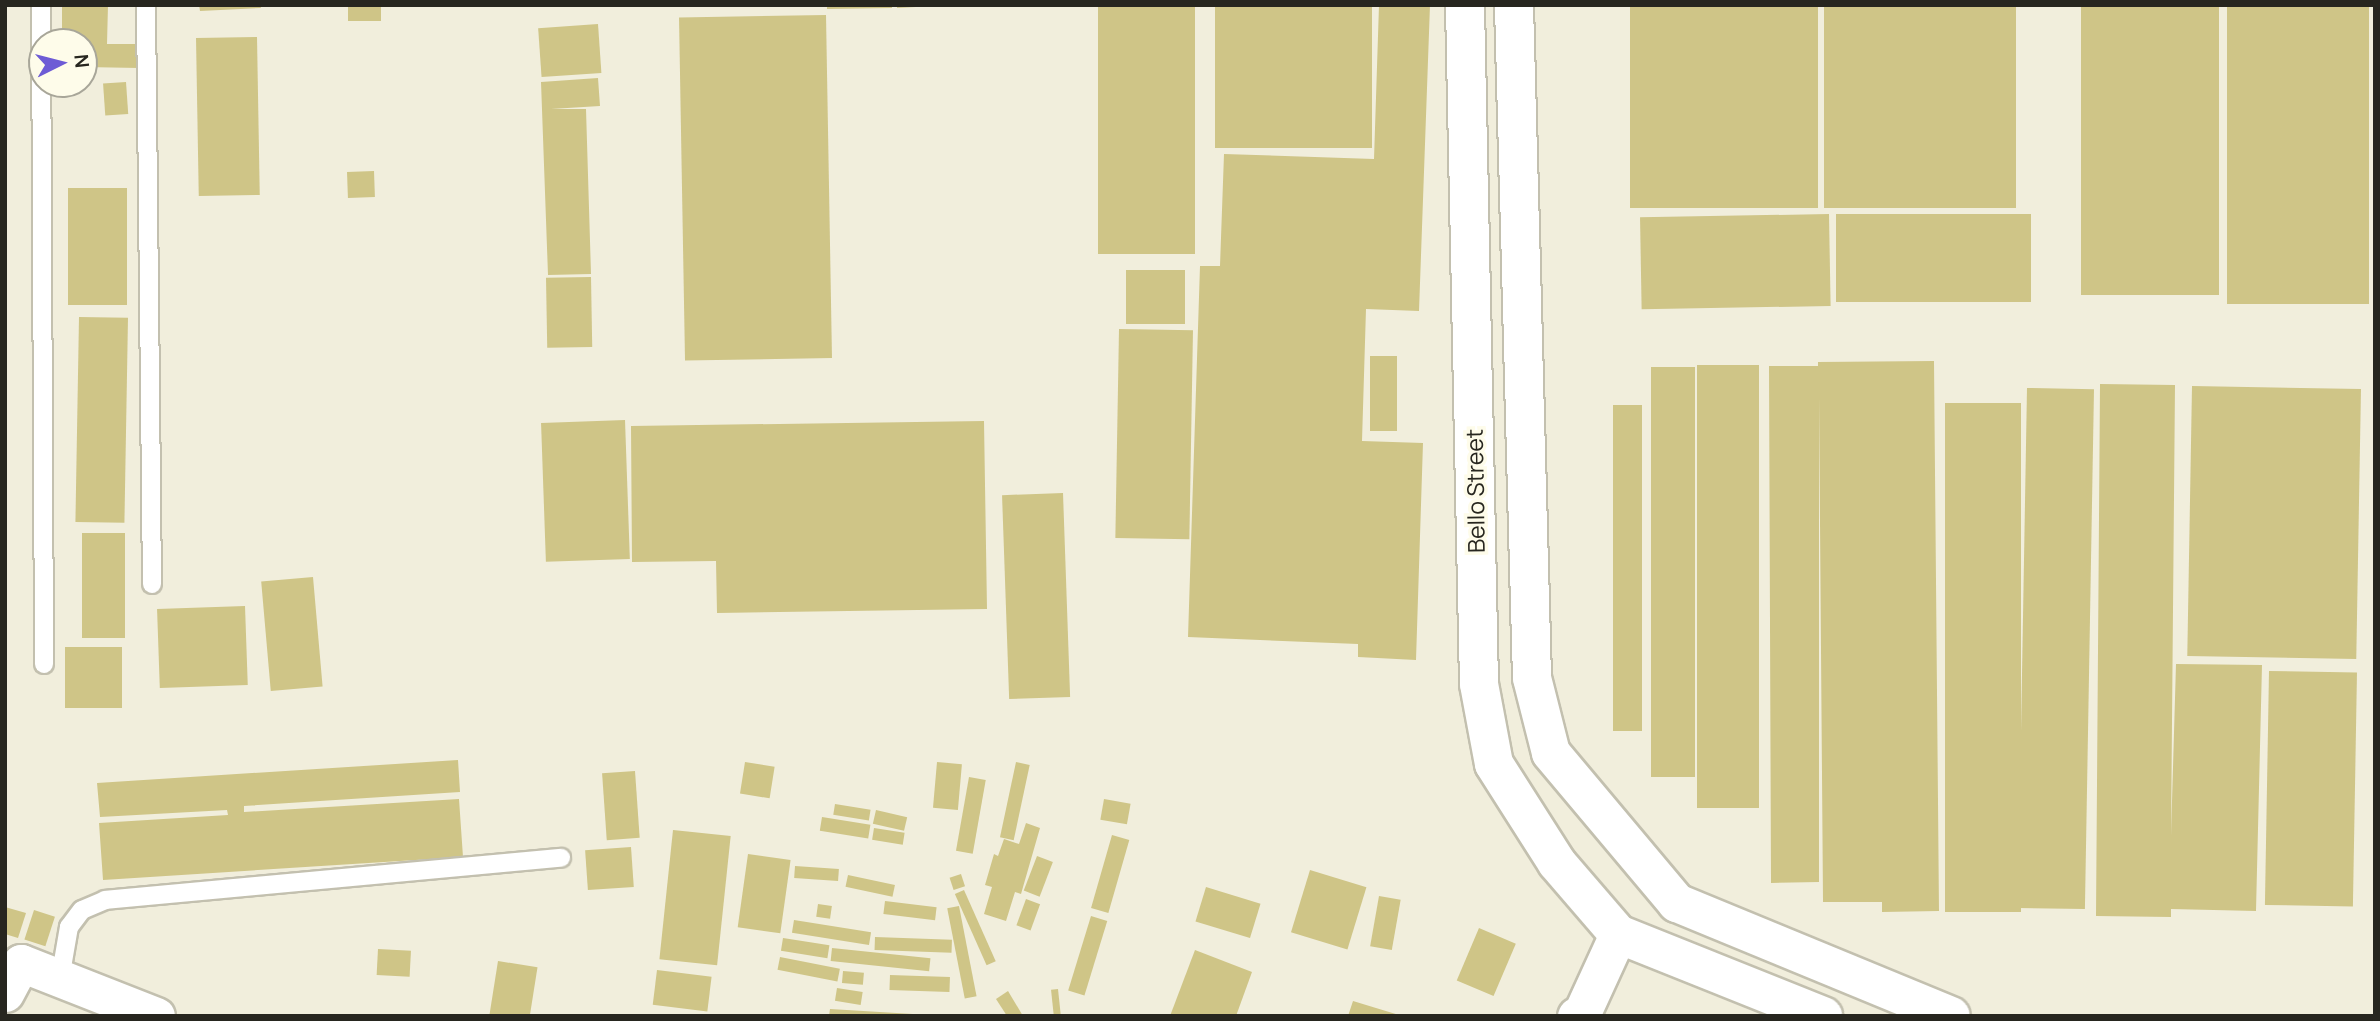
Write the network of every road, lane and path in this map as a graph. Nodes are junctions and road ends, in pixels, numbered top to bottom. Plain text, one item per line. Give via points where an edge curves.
1 (41, 5) edge
2 (146, 5) edge
3 (1465, 5) edge
4 (1514, 5) edge
5 (152, 584) dead end
6 (44, 664) dead end
7 (561, 858) dead end
8 (1618, 934) junction
9 (10, 971) edge
10 (60, 979) junction
11 (1579, 1015) edge
12 (156, 1016) edge
13 (1823, 1016) edge
14 (1951, 1016) edge

1 - 6 lane
2 - 5 lane
3 - 8 street, Bello Street via 1479,684 1494,764 1556,863
4 - 14 street via 1532,678 1551,753 1677,903
7 - 10 lane via 105,900 82,910 69,927
8 - 11 street
8 - 13 street
9 - 10 street
10 - 12 street

